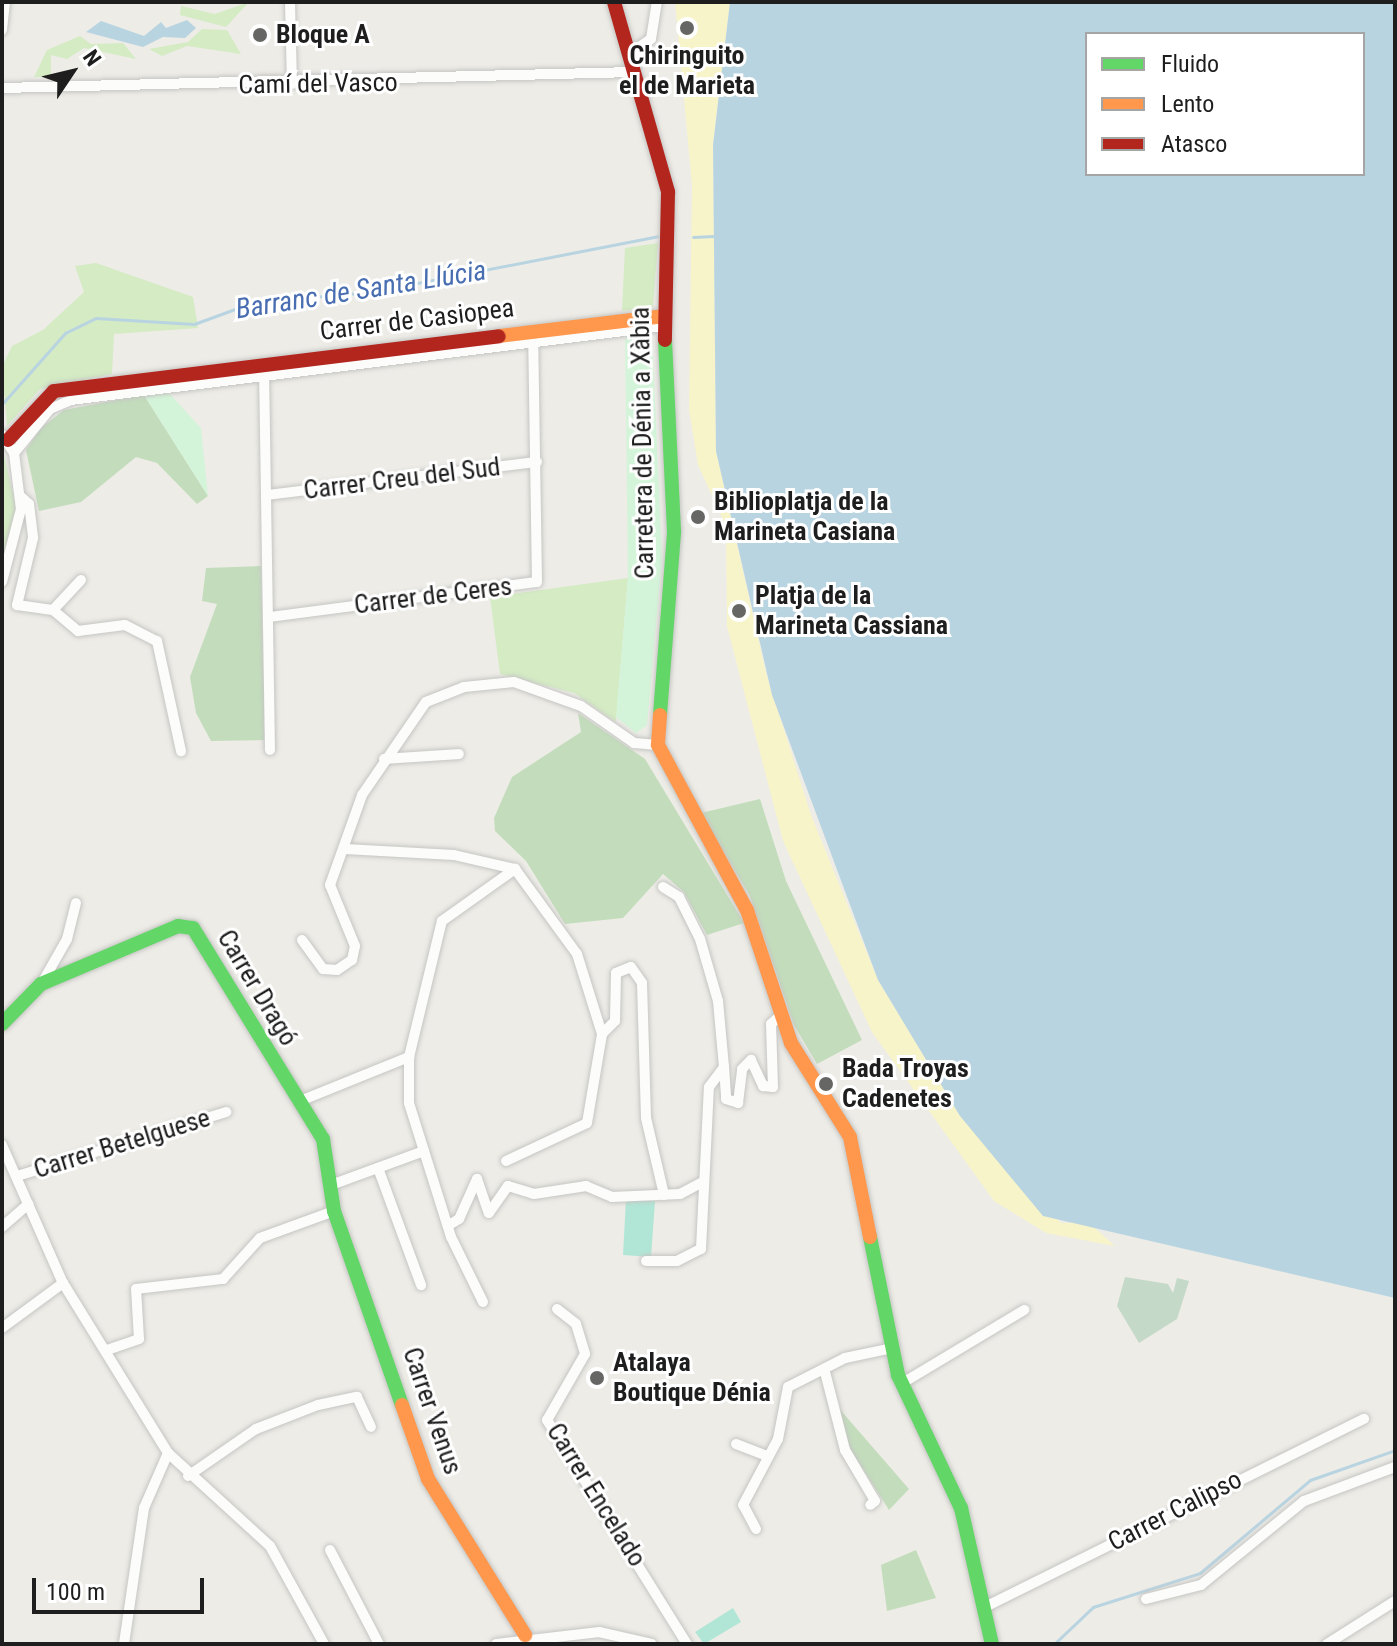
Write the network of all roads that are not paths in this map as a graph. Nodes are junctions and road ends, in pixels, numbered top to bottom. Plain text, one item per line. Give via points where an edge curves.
1 (5, 2) edge
2 (290, 2) edge
3 (614, 2) edge
4 (657, 2) edge
5 (2, 30) edge
6 (628, 55) junction
7 (633, 72) junction
8 (292, 84) junction
9 (2, 88) edge
10 (664, 321) junction
11 (533, 337) junction
12 (264, 369) junction
13 (8, 443) edge
14 (537, 462) junction
15 (267, 495) junction
16 (20, 496) junction
17 (81, 580) dead end
18 (2, 582) edge
19 (53, 610) junction
20 (270, 617) junction
21 (658, 745) junction
22 (270, 750) dead end
23 (181, 751) dead end
24 (459, 754) dead end
25 (384, 759) junction
26 (345, 849) junction
27 (515, 869) junction
28 (663, 887) dead end
29 (76, 903) dead end
30 (302, 940) dead end
31 (41, 984) junction
32 (781, 1015) junction
33 (2, 1024) edge
34 (602, 1034) junction
35 (409, 1057) junction
36 (724, 1067) junction
37 (300, 1101) junction
38 (226, 1112) dead end
39 (2, 1145) edge
40 (424, 1151) junction
41 (506, 1161) dead end
42 (378, 1168) junction
43 (17, 1176) junction
44 (704, 1181) junction
45 (331, 1185) junction
46 (664, 1195) junction
47 (28, 1204) junction
48 (334, 1211) junction
49 (449, 1225) junction
50 (2, 1227) edge
51 (646, 1261) dead end
52 (63, 1283) junction
53 (421, 1285) dead end
54 (483, 1302) dead end
55 (557, 1309) dead end
56 (1024, 1310) dead end
57 (2, 1328) edge
58 (892, 1348) junction
59 (107, 1350) junction
60 (825, 1372) junction
61 (901, 1384) junction
62 (1364, 1419) dead end
63 (371, 1427) dead end
64 (736, 1444) dead end
65 (168, 1453) junction
66 (767, 1456) junction
67 (1395, 1467) edge
68 (188, 1476) junction
69 (870, 1505) dead end
70 (756, 1529) dead end
71 (330, 1550) dead end
72 (1146, 1599) dead end
73 (1395, 1601) edge
74 (987, 1606) junction
75 (525, 1635) junction
76 (990, 1640) edge
77 (124, 1644) edge
78 (324, 1644) edge
79 (379, 1644) edge
80 (496, 1644) edge
81 (652, 1644) edge
82 (687, 1644) edge
83 (1327, 1644) edge

1 - 5 street
2 - 8 street
3 - 6 street, Carretera de Dénia a Xàbia
4 - 6 street via 650,42
6 - 7 street, Carretera de Dénia a Xàbia
7 - 8 street, Camí del Vasco
7 - 10 street, Carretera de Dénia a Xàbia via 667,183
8 - 9 street, Camí del Vasco
10 - 11 street, Carrer de Casiopea
10 - 21 street, Carretera de Dénia a Xàbia via 674,531
11 - 12 street, Carrer de Casiopea
11 - 14 street, Carrer de Ceres
12 - 13 street, Carrer de Casiopea via 54,391
12 - 15 street
13 - 16 street
14 - 15 street, Carrer Creu del Sud
14 - 20 street, Carrer de Ceres via 537,582
15 - 20 street
16 - 18 street via 19,537
16 - 19 street via 29,504 33,538 17,605
17 - 19 street
19 - 23 street via 78,631 125,625 157,641
20 - 22 street
21 - 25 street via 634,743 553,694 497,682 426,702
21 - 32 street via 747,910
24 - 25 street
25 - 26 street via 356,809
26 - 27 street via 468,857
26 - 30 street via 330,885 355,946 352,960 337,970 323,969
27 - 34 street via 582,964 593,1025
27 - 35 street via 442,921
28 - 36 street via 679,897 700,939 718,1001
29 - 31 street via 67,939
31 - 33 street, Carrer Dragó
31 - 37 street, Carrer Dragó via 190,925
32 - 36 street via 771,1027 773,1087 763,1086 759,1064 747,1061 741,1101 732,1104
32 - 58 street via 850,1137
34 - 41 street via 587,1123
34 - 46 street via 614,1028 616,973 634,969 642,983 646,1118
35 - 37 street
35 - 40 street via 409,1103
36 - 44 street via 709,1087
37 - 45 street, Carrer Dragó via 323,1139
38 - 43 street, Carrer Betelguese
39 - 43 street
40 - 42 street
40 - 49 street
42 - 45 street
42 - 53 street
43 - 47 street
44 - 46 street via 695,1191
44 - 51 street via 701,1249 677,1261
45 - 48 street, Carrer Venus
46 - 49 street via 604,1197 579,1186 534,1194 508,1186 489,1213 477,1179 459,1219
47 - 50 street
47 - 52 street
48 - 59 street via 260,1238 223,1279 133,1293 139,1339
48 - 75 street, Carrer Venus via 428,1479
49 - 54 street
52 - 57 street
52 - 59 street
55 - 82 street, Carrer Encelado via 576,1324 585,1354 547,1420
56 - 61 street
58 - 60 street via 845,1358
58 - 61 street
59 - 65 street
60 - 66 street via 788,1387
60 - 69 street via 845,1450 875,1501
61 - 74 street via 961,1508
62 - 74 street, Carrer Calipso
63 - 68 street via 357,1397 318,1405 256,1429
64 - 66 street
65 - 68 street
65 - 77 street via 144,1508
66 - 70 street via 743,1505
67 - 72 street via 1304,1501 1201,1585
68 - 78 street via 270,1546
71 - 79 street
73 - 83 street
74 - 76 street
75 - 80 street
75 - 81 street via 599,1632

